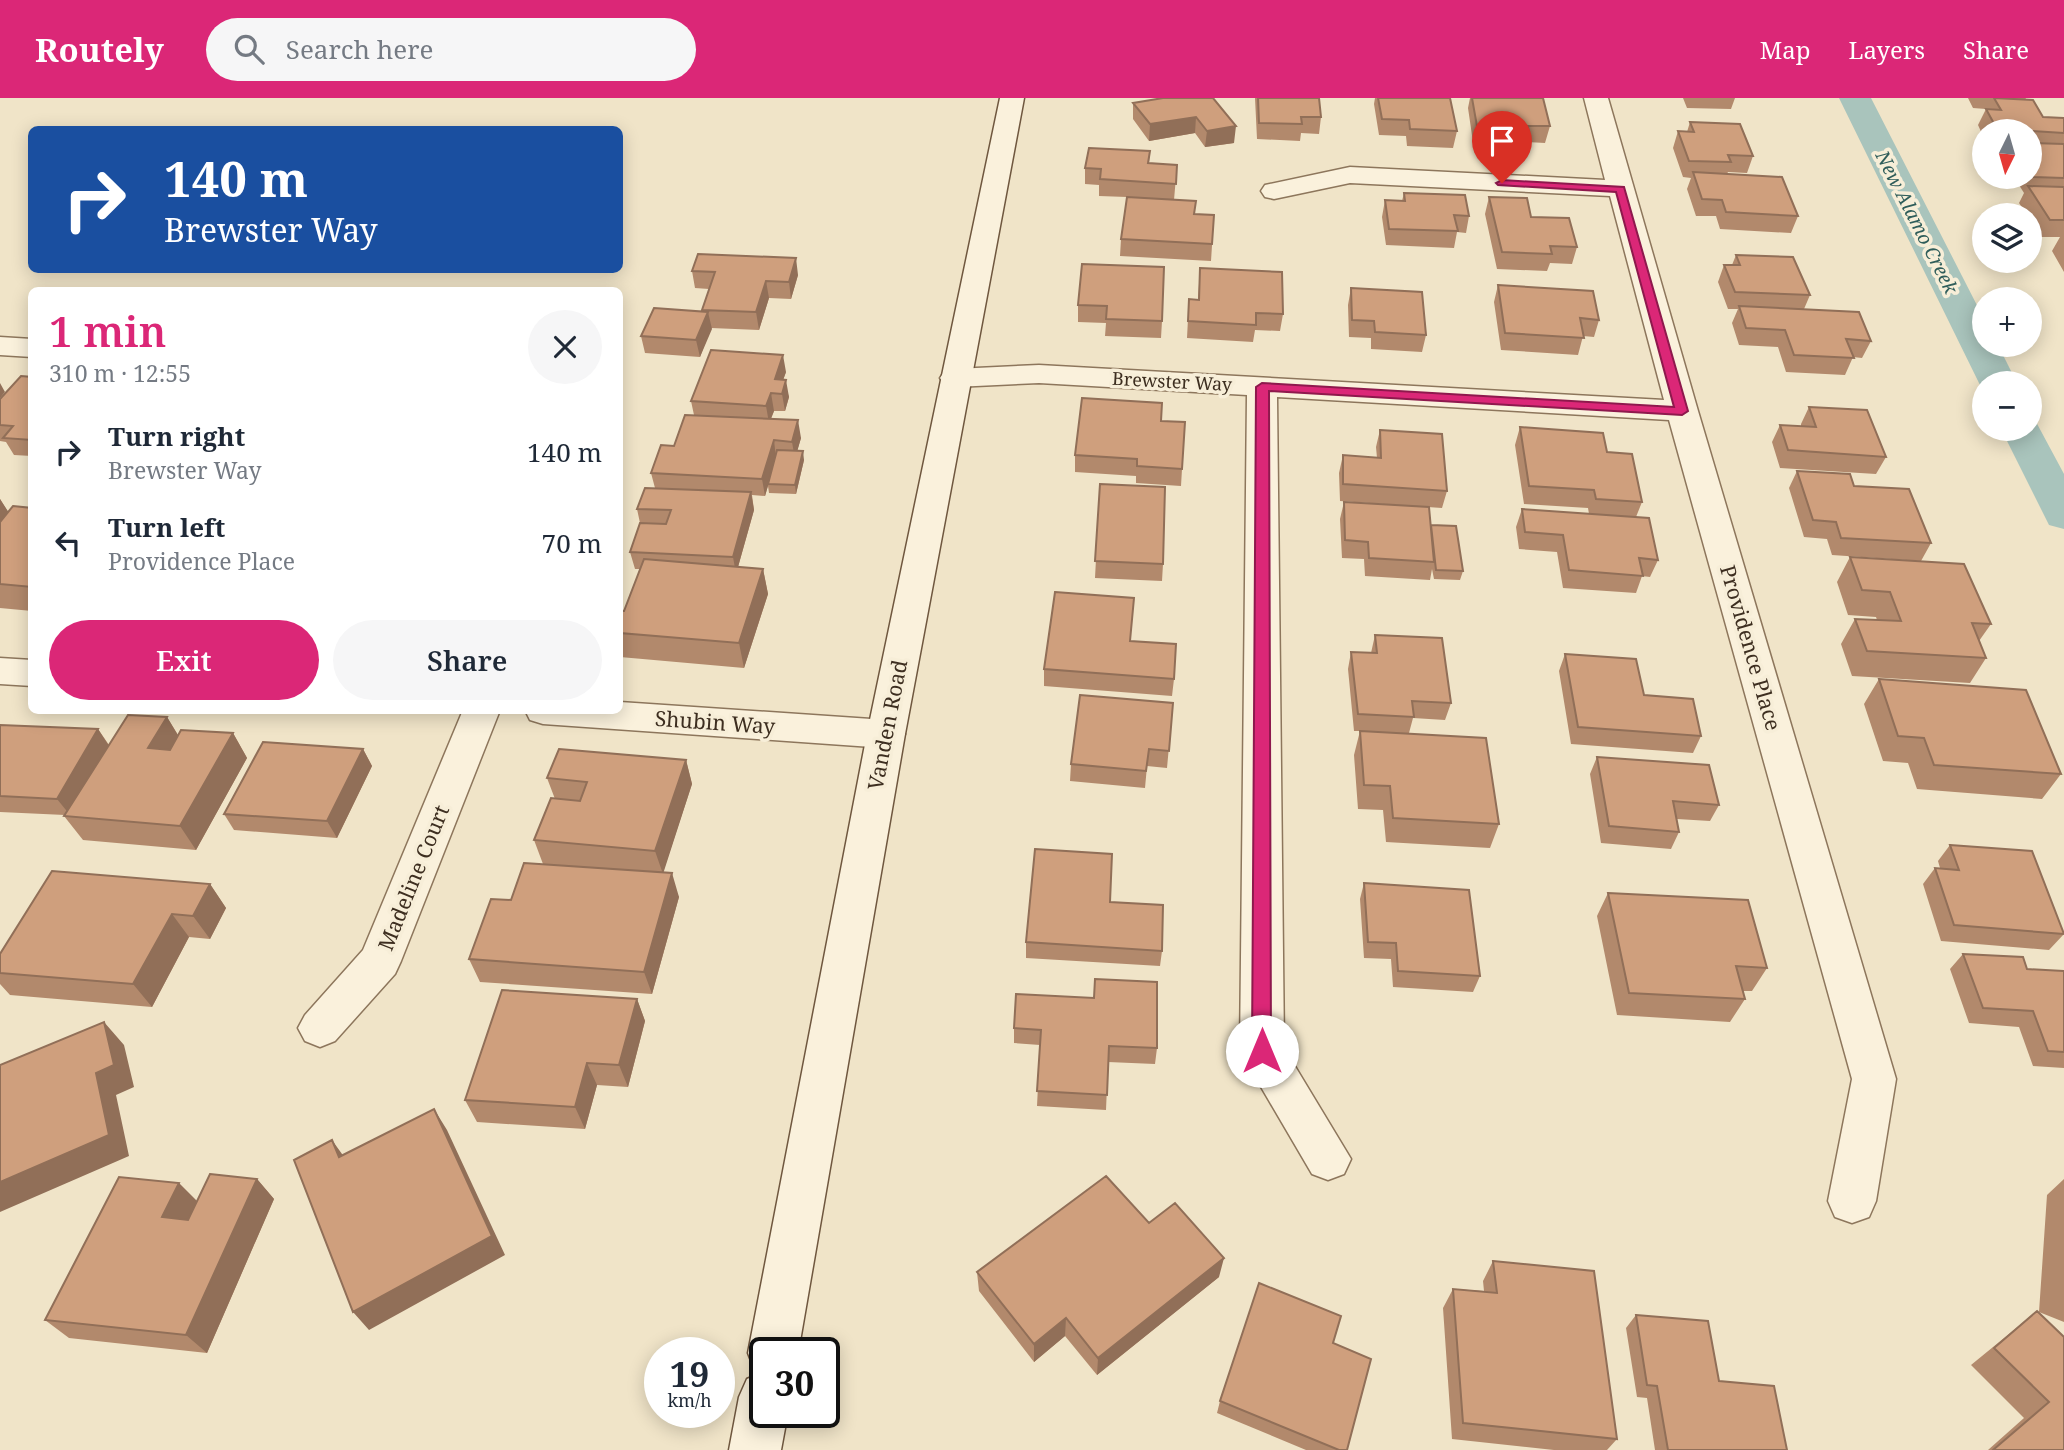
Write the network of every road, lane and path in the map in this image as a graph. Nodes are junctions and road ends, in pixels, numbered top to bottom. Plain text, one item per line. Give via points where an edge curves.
1 (1012, 98) edge
2 (1596, 98) edge
3 (1620, 189) junction
4 (1274, 191) dead end
5 (0, 346) edge
6 (28, 348) edge
7 (955, 378) junction
8 (1262, 387) junction
9 (1682, 411) junction
10 (0, 671) edge
11 (28, 673) edge
12 (480, 714) edge
13 (600, 714) edge
14 (886, 734) junction
15 (320, 1028) dead end
16 (1328, 1159) dead end
17 (1852, 1201) dead end
18 (776, 1337) edge
19 (759, 1428) edge
20 (755, 1450) edge

1 - 7 street, Vanden Road
2 - 3 street, Providence Place
3 - 4 street via 1350,175
3 - 9 street, Providence Place
5 - 6 street
7 - 8 street, Brewster Way via 1039,374
7 - 14 street, Vanden Road
8 - 9 street, Brewster Way
8 - 16 street via 1262,1051
9 - 17 street, Providence Place via 1874,1079
10 - 11 street
12 - 15 street, Madeline Court via 380,961
13 - 14 street, Shubin Way
14 - 18 street, Vanden Road
19 - 20 street

